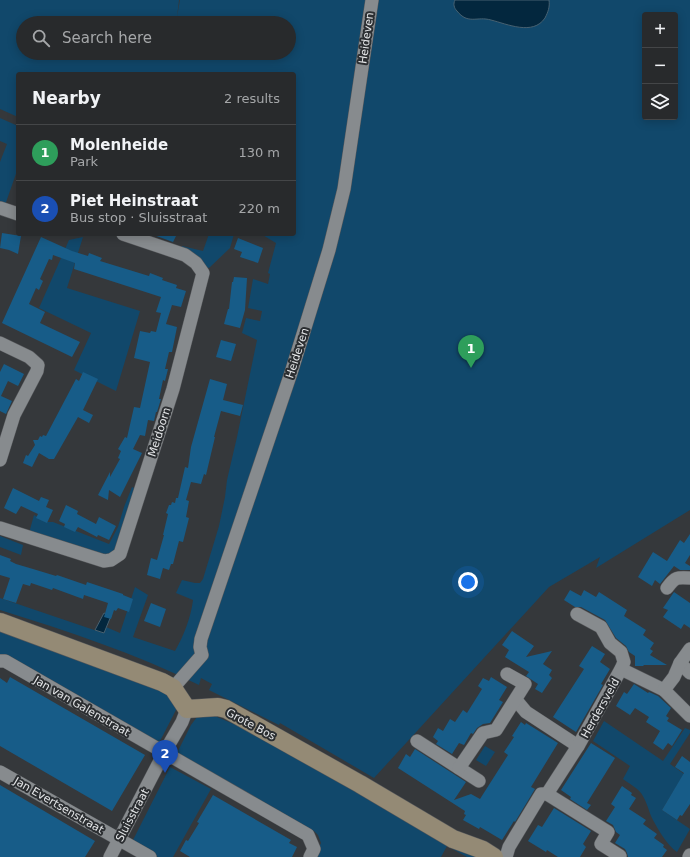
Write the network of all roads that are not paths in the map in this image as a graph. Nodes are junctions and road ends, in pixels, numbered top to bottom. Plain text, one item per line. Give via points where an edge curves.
1 (372, 0) edge
2 (0, 208) edge
3 (16, 213) edge
4 (129, 236) edge
5 (0, 343) edge
6 (0, 460) edge
7 (0, 528) edge
8 (690, 578) edge
9 (668, 588) dead end
10 (577, 614) dead end
11 (0, 622) edge
12 (690, 649) edge
13 (0, 661) edge
14 (680, 663) junction
15 (621, 669) junction
16 (690, 672) edge
17 (507, 674) dead end
18 (173, 688) junction
19 (664, 690) junction
20 (516, 700) junction
21 (187, 709) junction
22 (690, 716) edge
23 (417, 741) dead end
24 (578, 746) junction
25 (164, 753) junction
26 (459, 768) junction
27 (0, 772) edge
28 (480, 781) dead end
29 (547, 794) junction
30 (118, 839) junction
31 (620, 856) edge
32 (110, 857) edge
33 (150, 857) edge
34 (310, 857) edge
35 (494, 857) edge
36 (506, 857) edge

1 - 18 street, Heideven via 344,189 329,250 286,388 201,639 202,655
2 - 3 street
4 - 7 street, Meidoorn via 185,255 196,263 203,273 173,389 120,554 111,560 104,560
5 - 6 street via 29,357 38,365 14,415
8 - 9 street via 678,577
10 - 15 street, Herdersveld via 601,627 610,642 621,652 624,662
11 - 18 street
12 - 14 street
13 - 25 street, Jan van Galenstraat via 5,661
14 - 16 street
14 - 19 street
15 - 19 street, Herdersveld
15 - 24 street, Herdersveld
17 - 20 street via 525,684
18 - 21 street
19 - 22 street, Herdersveld
20 - 24 street, Herdersveld via 526,712
20 - 26 street via 496,730 483,733
21 - 25 street, Sluisstraat
21 - 35 street, Grote Bos via 218,707 226,710 360,784 452,839 483,850
23 - 26 street
24 - 29 street, Herdersveld
25 - 30 street, Sluisstraat
25 - 34 street, Jan van Galenstraat via 308,835 314,849
26 - 28 street
27 - 30 street, Jan Evertsenstraat
29 - 31 street via 608,832 601,844
29 - 36 street, Herdersveld via 541,794 509,847
30 - 32 street, Sluisstraat
30 - 33 street, Jan Evertsenstraat

